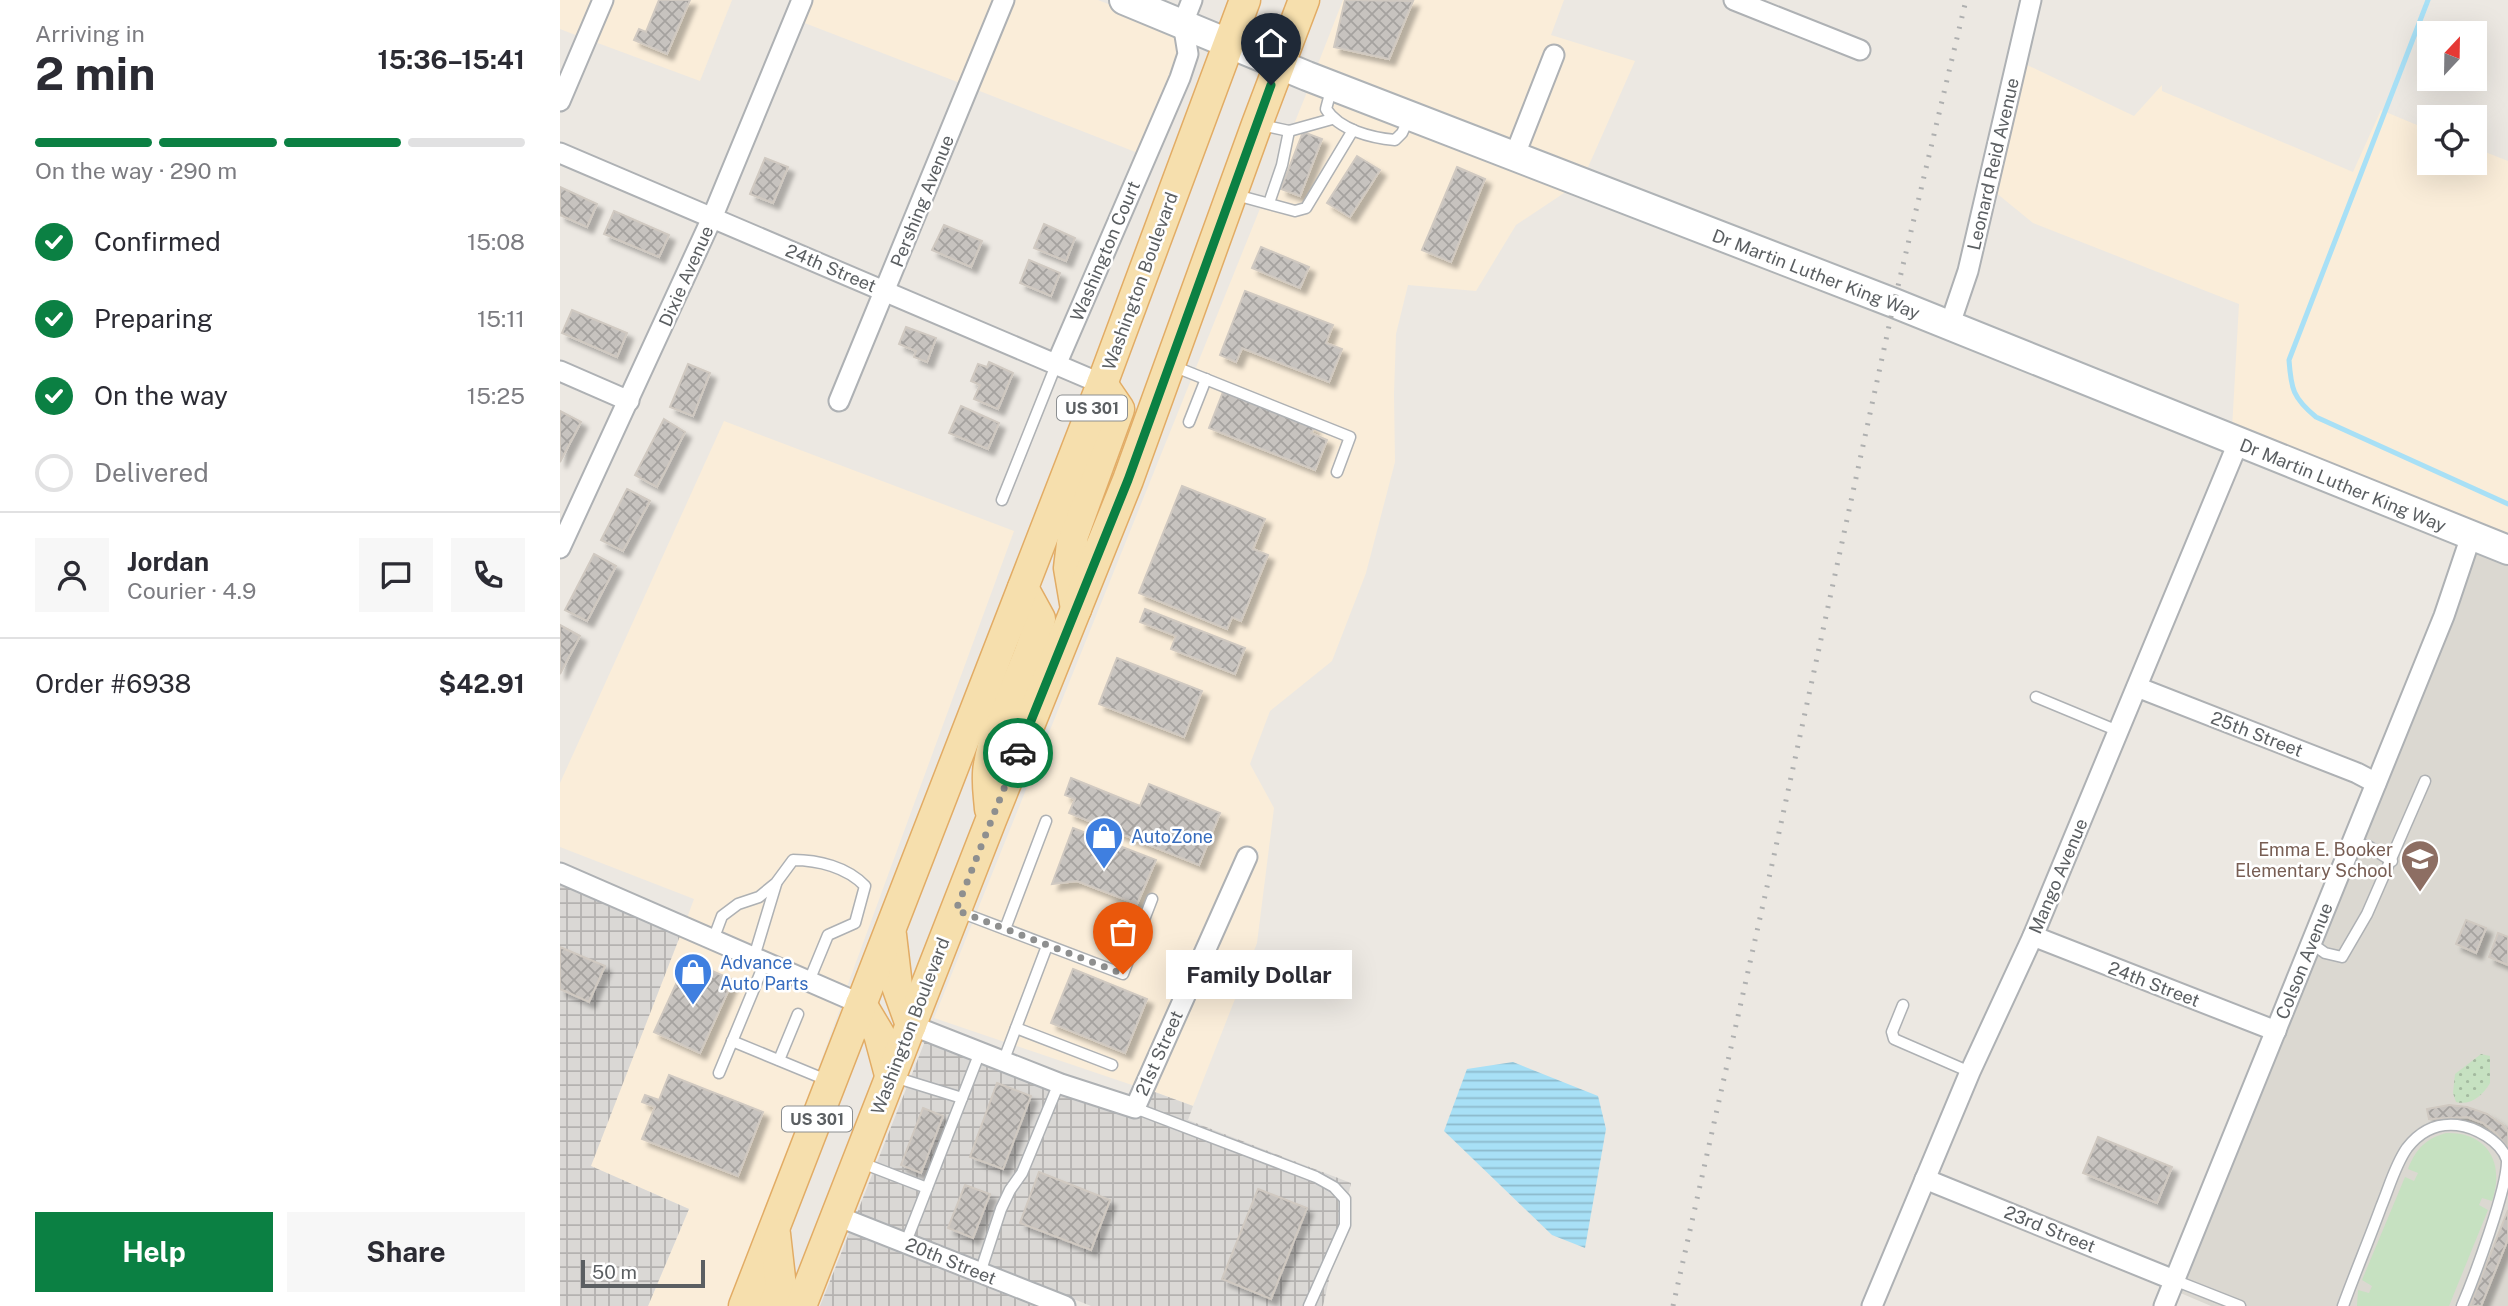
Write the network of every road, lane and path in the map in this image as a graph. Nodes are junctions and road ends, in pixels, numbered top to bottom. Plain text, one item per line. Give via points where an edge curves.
1 (603, 0) edge
2 (802, 0) edge
3 (1004, 0) edge
4 (1124, 0) edge
5 (1245, 0) edge
6 (1304, 0) edge
7 (1734, 0) edge
8 (2031, 0) edge
9 (1188, 12) edge
10 (1227, 43) junction
11 (1860, 50) dead end
12 (1554, 55) dead end
13 (1279, 65) junction
14 (1331, 86) junction
15 (560, 101) edge
16 (1410, 117) junction
17 (1332, 118) junction
18 (1257, 124) junction
19 (1353, 130) junction
20 (1289, 131) junction
21 (560, 153) edge
22 (1514, 157) junction
23 (1232, 194) junction
24 (1269, 203) junction
25 (712, 218) junction
26 (886, 291) junction
27 (1949, 327) junction
28 (1056, 365) junction
29 (1170, 365) junction
30 (560, 371) edge
31 (1206, 379) junction
32 (1102, 384) junction
33 (629, 401) junction
34 (839, 401) dead end
35 (1189, 422) dead end
36 (2238, 443) junction
37 (1337, 472) dead end
38 (1002, 500) dead end
39 (2471, 536) junction
40 (560, 548) edge
41 (2508, 550) edge
42 (1023, 588) junction
43 (1076, 609) junction
44 (2137, 687) junction
45 (2036, 696) dead end
46 (2118, 731) junction
47 (2425, 781) dead end
48 (2376, 783) junction
49 (991, 820) junction
50 (1046, 821) dead end
51 (2352, 843) junction
52 (1247, 857) dead end
53 (2392, 861) junction
54 (560, 873) edge
55 (776, 883) junction
56 (1152, 899) dead end
57 (956, 910) junction
58 (1005, 929) junction
59 (890, 932) junction
60 (2033, 936) junction
61 (713, 940) junction
62 (2311, 943) junction
63 (1047, 946) junction
64 (759, 960) junction
65 (809, 981) junction
66 (860, 1004) junction
67 (1903, 1005) dead end
68 (798, 1014) dead end
69 (911, 1025) junction
70 (1016, 1028) junction
71 (2276, 1031) junction
72 (732, 1041) junction
73 (980, 1052) junction
74 (779, 1060) junction
75 (1003, 1062) junction
76 (1112, 1065) dead end
77 (1970, 1072) junction
78 (719, 1073) dead end
79 (890, 1075) junction
80 (831, 1082) junction
81 (1059, 1083) junction
82 (962, 1098) junction
83 (1135, 1108) junction
84 (858, 1161) junction
85 (1925, 1179) junction
86 (927, 1188) junction
87 (837, 1216) junction
88 (774, 1230) junction
89 (906, 1242) junction
90 (980, 1273) junction
91 (2174, 1280) junction
92 (744, 1306) edge
93 (774, 1306) edge
94 (802, 1306) edge
95 (1065, 1306) edge
96 (1309, 1306) edge
97 (1872, 1306) edge
98 (2164, 1306) edge
99 (2240, 1306) edge
100 (2343, 1306) edge
101 (2462, 1306) edge

1 - 15 street
2 - 25 street, Dixie Avenue
3 - 26 street, Pershing Avenue
4 - 9 street, Dr Martin Luther King Way
5 - 10 main road, Washington Boulevard / US 301
6 - 13 main road, Washington Boulevard / US 301
7 - 11 street
8 - 27 street, Leonard Reid Avenue via 1968,271
9 - 10 street, Dr Martin Luther King Way
9 - 28 street, Washington Court via 1188,54
10 - 13 street, Dr Martin Luther King Way
10 - 32 main road, Washington Boulevard / US 301
12 - 22 street
13 - 14 street, Dr Martin Luther King Way
13 - 18 main road, Washington Boulevard / US 301
14 - 16 street, Dr Martin Luther King Way
14 - 17 lane via 1326,110
16 - 19 lane via 1395,140
16 - 22 street, Dr Martin Luther King Way
17 - 19 lane
17 - 20 lane
18 - 20 lane
18 - 23 main road, Washington Boulevard / US 301
19 - 24 lane via 1306,208 1295,211
20 - 24 lane
21 - 25 street, 24th Street
22 - 27 street, Dr Martin Luther King Way
23 - 24 lane
23 - 29 main road, Washington Boulevard / US 301
25 - 26 street, 24th Street
25 - 33 street, Dixie Avenue
26 - 28 street, 24th Street
26 - 34 street, Pershing Avenue
27 - 36 street, Dr Martin Luther King Way
28 - 32 street, 24th Street
28 - 38 lane, Washington Court
29 - 31 lane
29 - 43 main road, Washington Boulevard / US 301
30 - 33 street
31 - 35 lane
31 - 37 lane via 1350,438
32 - 42 main road, Washington Boulevard / US 301
32 - 43 main road via 1119,409 1073,535 1069,568
33 - 40 street, Dixie Avenue
36 - 39 street, Dr Martin Luther King Way
36 - 44 street, Mango Avenue
39 - 41 street, Dr Martin Luther King Way
39 - 48 street, Colson Avenue via 2444,616
42 - 49 main road via 1040,619 989,765
42 - 59 main road, Washington Boulevard / US 301
43 - 49 main road, Washington Boulevard / US 301
44 - 46 street, Mango Avenue
44 - 48 street, 25th Street
45 - 46 lane
46 - 60 street, Mango Avenue
47 - 53 lane
48 - 51 street, Colson Avenue
49 - 57 main road, Washington Boulevard / US 301
50 - 58 lane
51 - 53 lane via 2368,846
51 - 62 street, Colson Avenue
52 - 83 street, 21st Street
53 - 62 lane via 2342,957
54 - 61 street
55 - 61 lane via 722,916
55 - 64 lane
55 - 65 lane via 793,860 814,860 856,876 865,886 855,923 828,935
56 - 63 lane via 1123,974
57 - 58 lane
57 - 69 main road, Washington Boulevard / US 301
58 - 63 lane
59 - 66 main road, Washington Boulevard / US 301
59 - 69 main road via 897,986
60 - 71 street, 24th Street
60 - 77 street, Mango Avenue
61 - 64 street
62 - 71 street, Colson Avenue
63 - 70 lane
64 - 65 street
64 - 72 lane
65 - 66 street
66 - 79 main road via 879,1034
66 - 80 main road, Washington Boulevard / US 301
67 - 77 lane via 1892,1032 1894,1039
68 - 74 lane
69 - 73 street, 21st Street
69 - 79 main road, Washington Boulevard / US 301
70 - 75 lane
70 - 76 lane
71 - 91 street, Colson Avenue
72 - 74 lane
72 - 78 lane
73 - 75 street, 21st Street
73 - 82 lane
74 - 80 lane
75 - 81 street, 21st Street
77 - 85 street, Mango Avenue
79 - 82 lane
79 - 84 main road, Washington Boulevard / US 301
80 - 88 main road, Washington Boulevard / US 301
81 - 83 street, 21st Street
81 - 90 lane via 1022,1173 1001,1209
82 - 86 lane
83 - 96 lane via 1316,1177 1345,1199 1345,1225
84 - 86 lane
84 - 87 main road, Washington Boulevard / US 301
85 - 91 street, 23rd Street
85 - 97 street, Mango Avenue
86 - 89 lane
87 - 89 street, 20th Street
87 - 94 main road, Washington Boulevard / US 301
88 - 92 main road, Washington Boulevard / US 301
88 - 93 main road via 781,1287
89 - 90 street, 20th Street
90 - 95 street, 20th Street
91 - 98 street, Colson Avenue
91 - 99 lane
100 - 101 lane via 2407,1149 2424,1131 2446,1124 2469,1126 2493,1140 2507,1160 2499,1212

